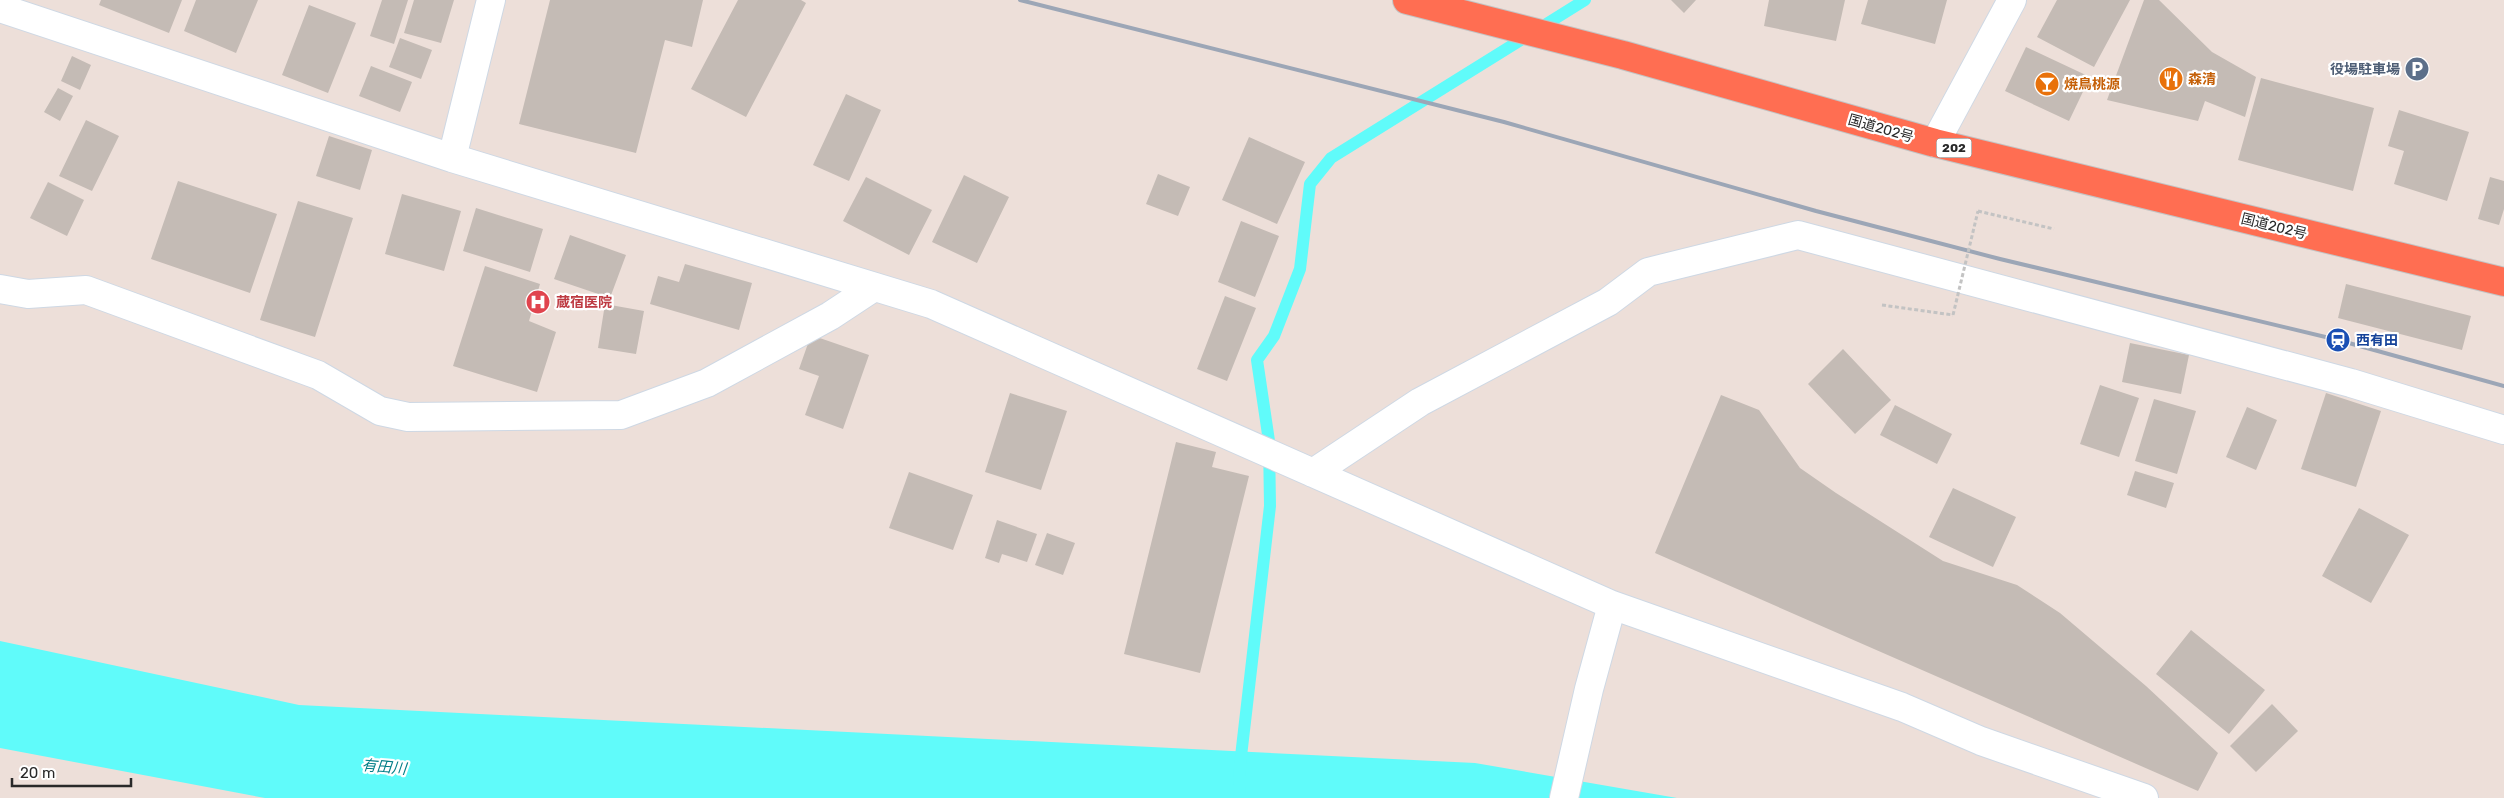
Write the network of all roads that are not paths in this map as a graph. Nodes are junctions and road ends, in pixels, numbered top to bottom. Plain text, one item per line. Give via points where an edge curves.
1 (491, 0) edge
2 (1407, 0) edge
3 (2012, 0) edge
4 (0, 8) edge
5 (1935, 143) junction
6 (452, 158) junction
7 (2504, 282) edge
8 (874, 287) junction
9 (0, 289) edge
10 (2504, 430) edge
11 (1314, 473) junction
12 (1612, 605) junction
13 (1564, 798) edge
14 (2144, 798) edge

1 - 6 street
2 - 5 highway, 国道202号 / 202 via 1623,55
3 - 5 street
4 - 6 street
5 - 7 highway, 国道202号 / 202
6 - 8 street
8 - 9 street via 830,316 707,383 621,415 408,417 380,411 318,375 86,290 28,294
8 - 11 street via 931,304
10 - 11 street via 2351,384 1798,235 1648,272 1608,302 1420,402
11 - 12 street
12 - 13 street
12 - 14 street via 1902,707 1981,740

